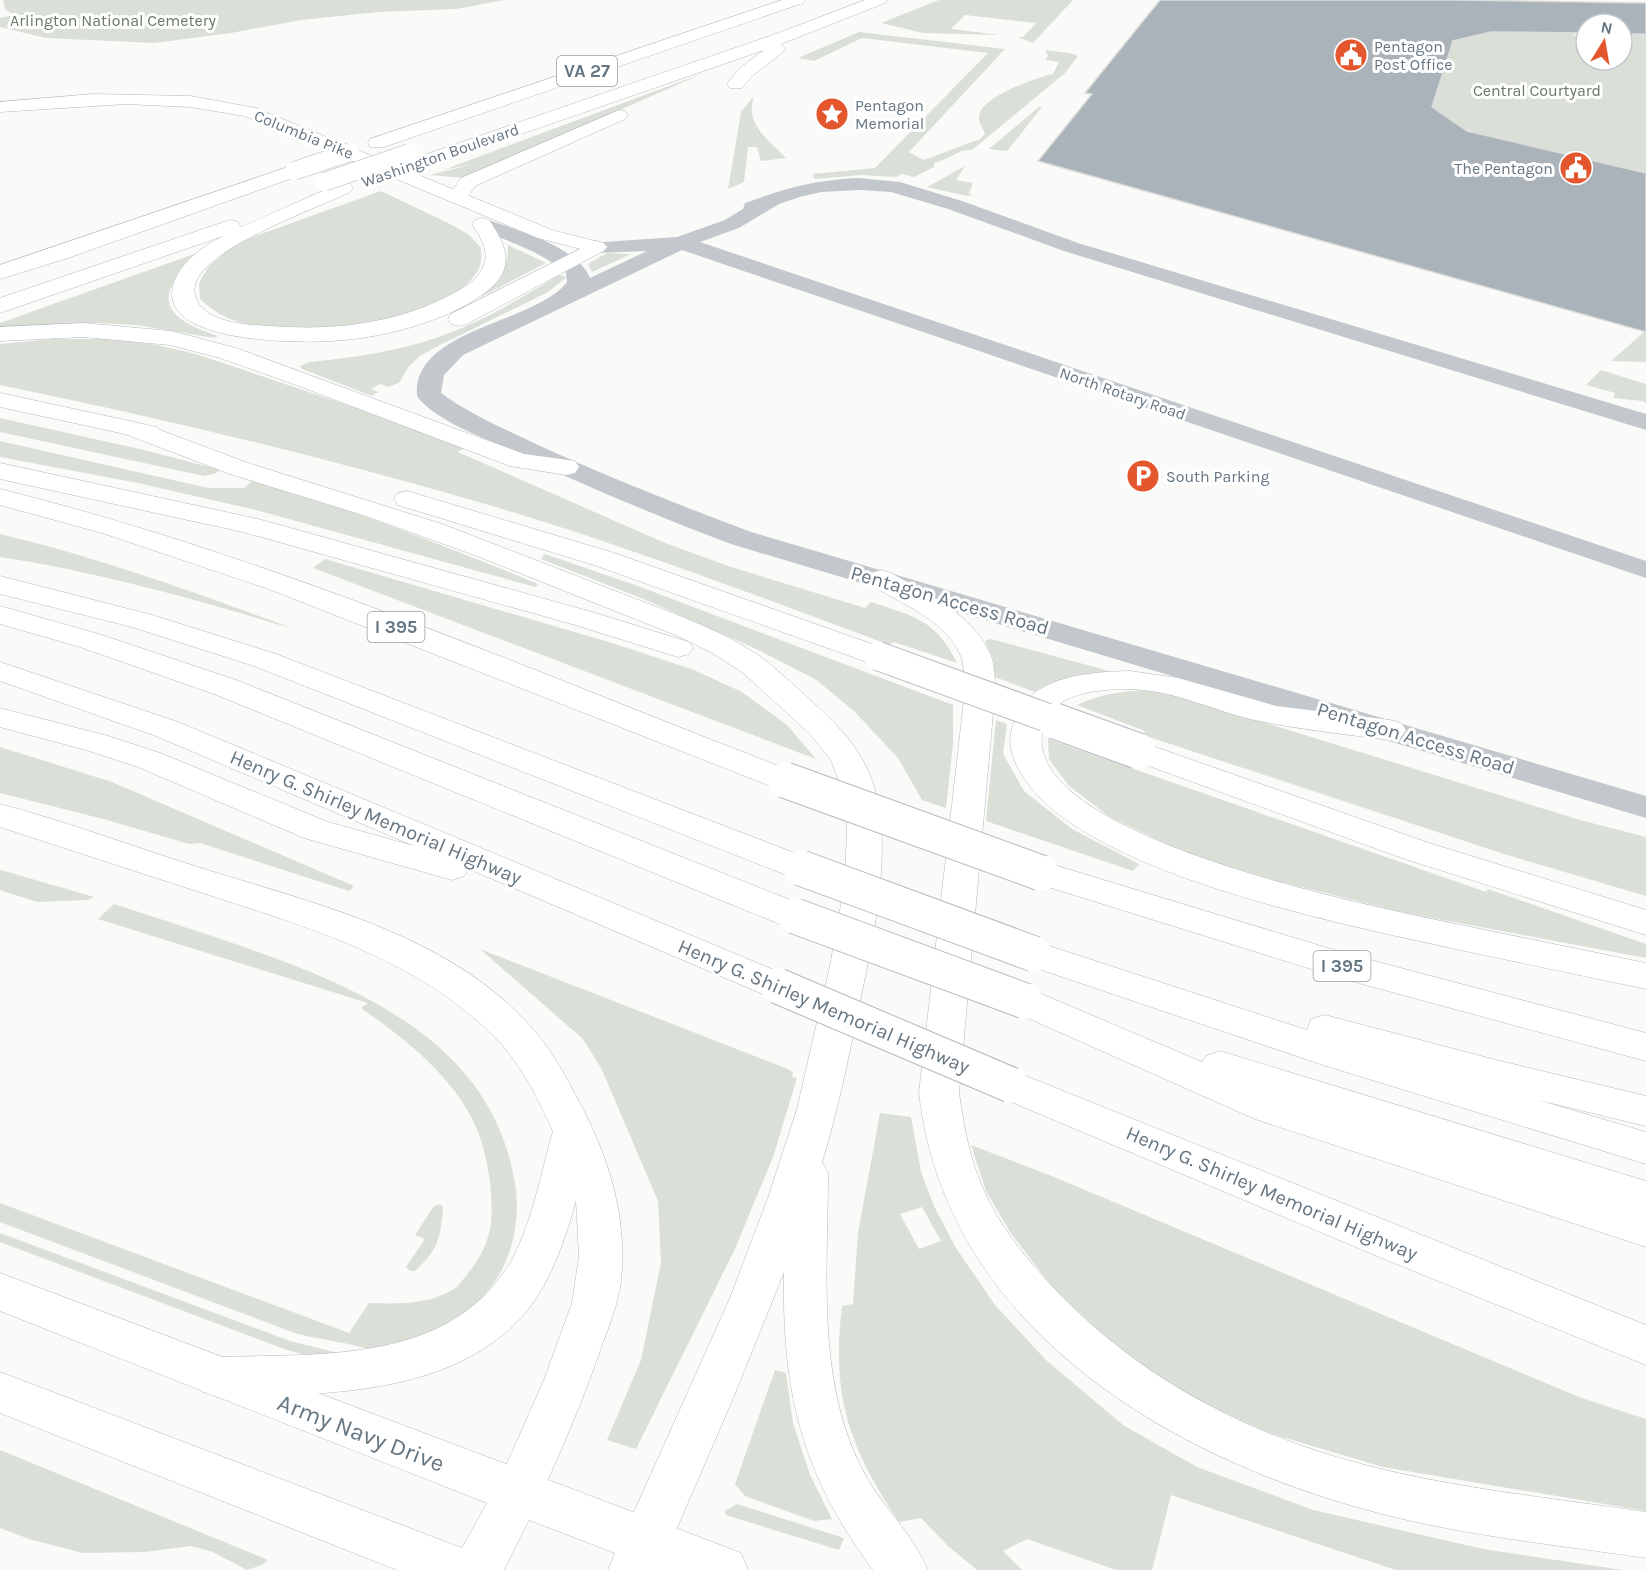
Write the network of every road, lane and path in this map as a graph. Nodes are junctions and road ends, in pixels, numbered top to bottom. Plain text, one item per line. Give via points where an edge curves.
1 (797, 0) edge
2 (866, 1) edge
3 (817, 3) dead end
4 (784, 44) junction
5 (736, 84) dead end
6 (139, 100) junction
7 (0, 107) edge
8 (410, 154) junction
9 (318, 180) junction
10 (458, 197) junction
11 (482, 224) junction
12 (690, 239) junction
13 (596, 247) junction
14 (714, 254) junction
15 (655, 256) junction
16 (568, 260) junction
17 (0, 272) edge
18 (0, 288) edge
19 (552, 304) junction
20 (0, 306) edge
21 (0, 334) edge
22 (228, 353) junction
23 (0, 400) edge
24 (1646, 422) edge
25 (128, 427) junction
26 (566, 467) junction
27 (0, 471) edge
28 (0, 497) edge
29 (1646, 570) edge
30 (880, 579) junction
31 (0, 585) edge
32 (0, 615) edge
33 (0, 671) edge
34 (789, 698) junction
35 (0, 717) edge
36 (1390, 730) junction
37 (1646, 807) edge
38 (0, 815) edge
39 (0, 832) edge
40 (116, 854) junction
41 (576, 901) junction
42 (1646, 923) edge
43 (1034, 954) junction
44 (1646, 976) edge
45 (1025, 1001) junction
46 (1646, 1047) edge
47 (1646, 1111) edge
48 (574, 1130) junction
49 (807, 1144) junction
50 (1646, 1148) edge
51 (1646, 1198) edge
52 (1646, 1230) edge
53 (0, 1292) edge
54 (1646, 1345) edge
55 (217, 1377) junction
56 (0, 1392) edge
57 (518, 1493) junction
58 (1646, 1535) edge
59 (639, 1556) edge
60 (458, 1570) edge
61 (477, 1570) edge
62 (723, 1570) edge
63 (903, 1570) edge

1 - 9 main road, Washington Boulevard / VA 27, bridge via 377,142
2 - 4 main road via 826,27
2 - 8 main road, Washington Boulevard / VA 27 via 779,39
3 - 8 main road
4 - 5 main road
4 - 10 main road via 468,182
6 - 7 main road, Columbia Pike
6 - 10 main road, Columbia Pike via 195,100 250,112
6 - 11 main road, Columbia Pike via 213,115
8 - 9 main road, Washington Boulevard / VA 27
8 - 9 main road
9 - 11 main road via 209,254 187,277 182,293 186,306 218,325 273,335 348,333 403,322 457,300 491,274 496,259 494,244
9 - 17 main road, Washington Boulevard / VA 27
9 - 18 main road via 135,246
9 - 20 main road, Washington Boulevard / VA 27
10 - 13 main road, Columbia Pike via 559,238
11 - 16 street, Columbia Pike
12 - 13 street, North Rotary Road
12 - 14 street, North Rotary Road
12 - 15 street, Pentagon Access Road
12 - 24 street, Pentagon Access Road via 732,224 794,192 821,186 892,186 1071,247
13 - 16 main road
14 - 15 street
14 - 29 street, North Rotary Road
15 - 19 street, Pentagon Access Road
16 - 19 street, Pentagon Access Road via 579,280
16 - 22 main road via 447,324 392,341 322,353
19 - 26 street, Pentagon Access Road via 455,350 433,369 428,388 429,396 445,409
21 - 22 main road via 128,332
22 - 26 main road via 519,461
23 - 25 main road
25 - 34 main road via 223,463 435,531 643,613 741,657
25 - 42 main road, bridge via 280,464 501,527 686,586 1406,847
26 - 30 street, Pentagon Access Road via 741,538
27 - 34 main road via 248,525 582,618 710,659
28 - 46 main road, I 395, bridge via 94,520 212,558 785,780 1041,873 1340,965
30 - 36 street, Pentagon Access Road
30 - 58 main road via 951,624 976,656 980,691 939,1093 942,1123 958,1182 997,1251 1055,1321 1091,1354 1173,1410 1219,1435 1356,1484 1423,1499
31 - 43 main road, bridge via 142,621 265,660
32 - 45 main road, bridge via 126,652 225,687 795,916
33 - 41 main road, Henry G. Shirley Memorial Highway via 167,729
34 - 49 main road via 840,749 857,784 863,824 857,918
35 - 41 main road via 149,760 316,830
36 - 37 street, Pentagon Access Road
36 - 44 main road via 1274,715 1159,681 1111,680 1048,697 1027,724 1025,750 1041,779 1080,813 1180,863 1328,907
38 - 40 main road
39 - 40 main road
40 - 48 main road via 326,921 428,967 467,992 528,1049
41 - 54 main road, Henry G. Shirley Memorial Highway, bridge via 1404,1248
43 - 47 main road
43 - 50 main road via 1337,1055
45 - 51 main road via 1336,1104
45 - 52 main road via 1269,1108
48 - 55 main road via 541,1241 524,1279 468,1335 432,1352 357,1370
48 - 57 main road via 598,1198 602,1227 599,1283 577,1353
49 - 59 main road via 736,1338
49 - 63 main road via 808,1338 818,1415 845,1486
53 - 55 main road, Army Navy Drive
55 - 57 main road, Army Navy Drive
56 - 60 main road
57 - 59 main road, Army Navy Drive
57 - 61 main road
59 - 62 main road, Army Navy Drive

